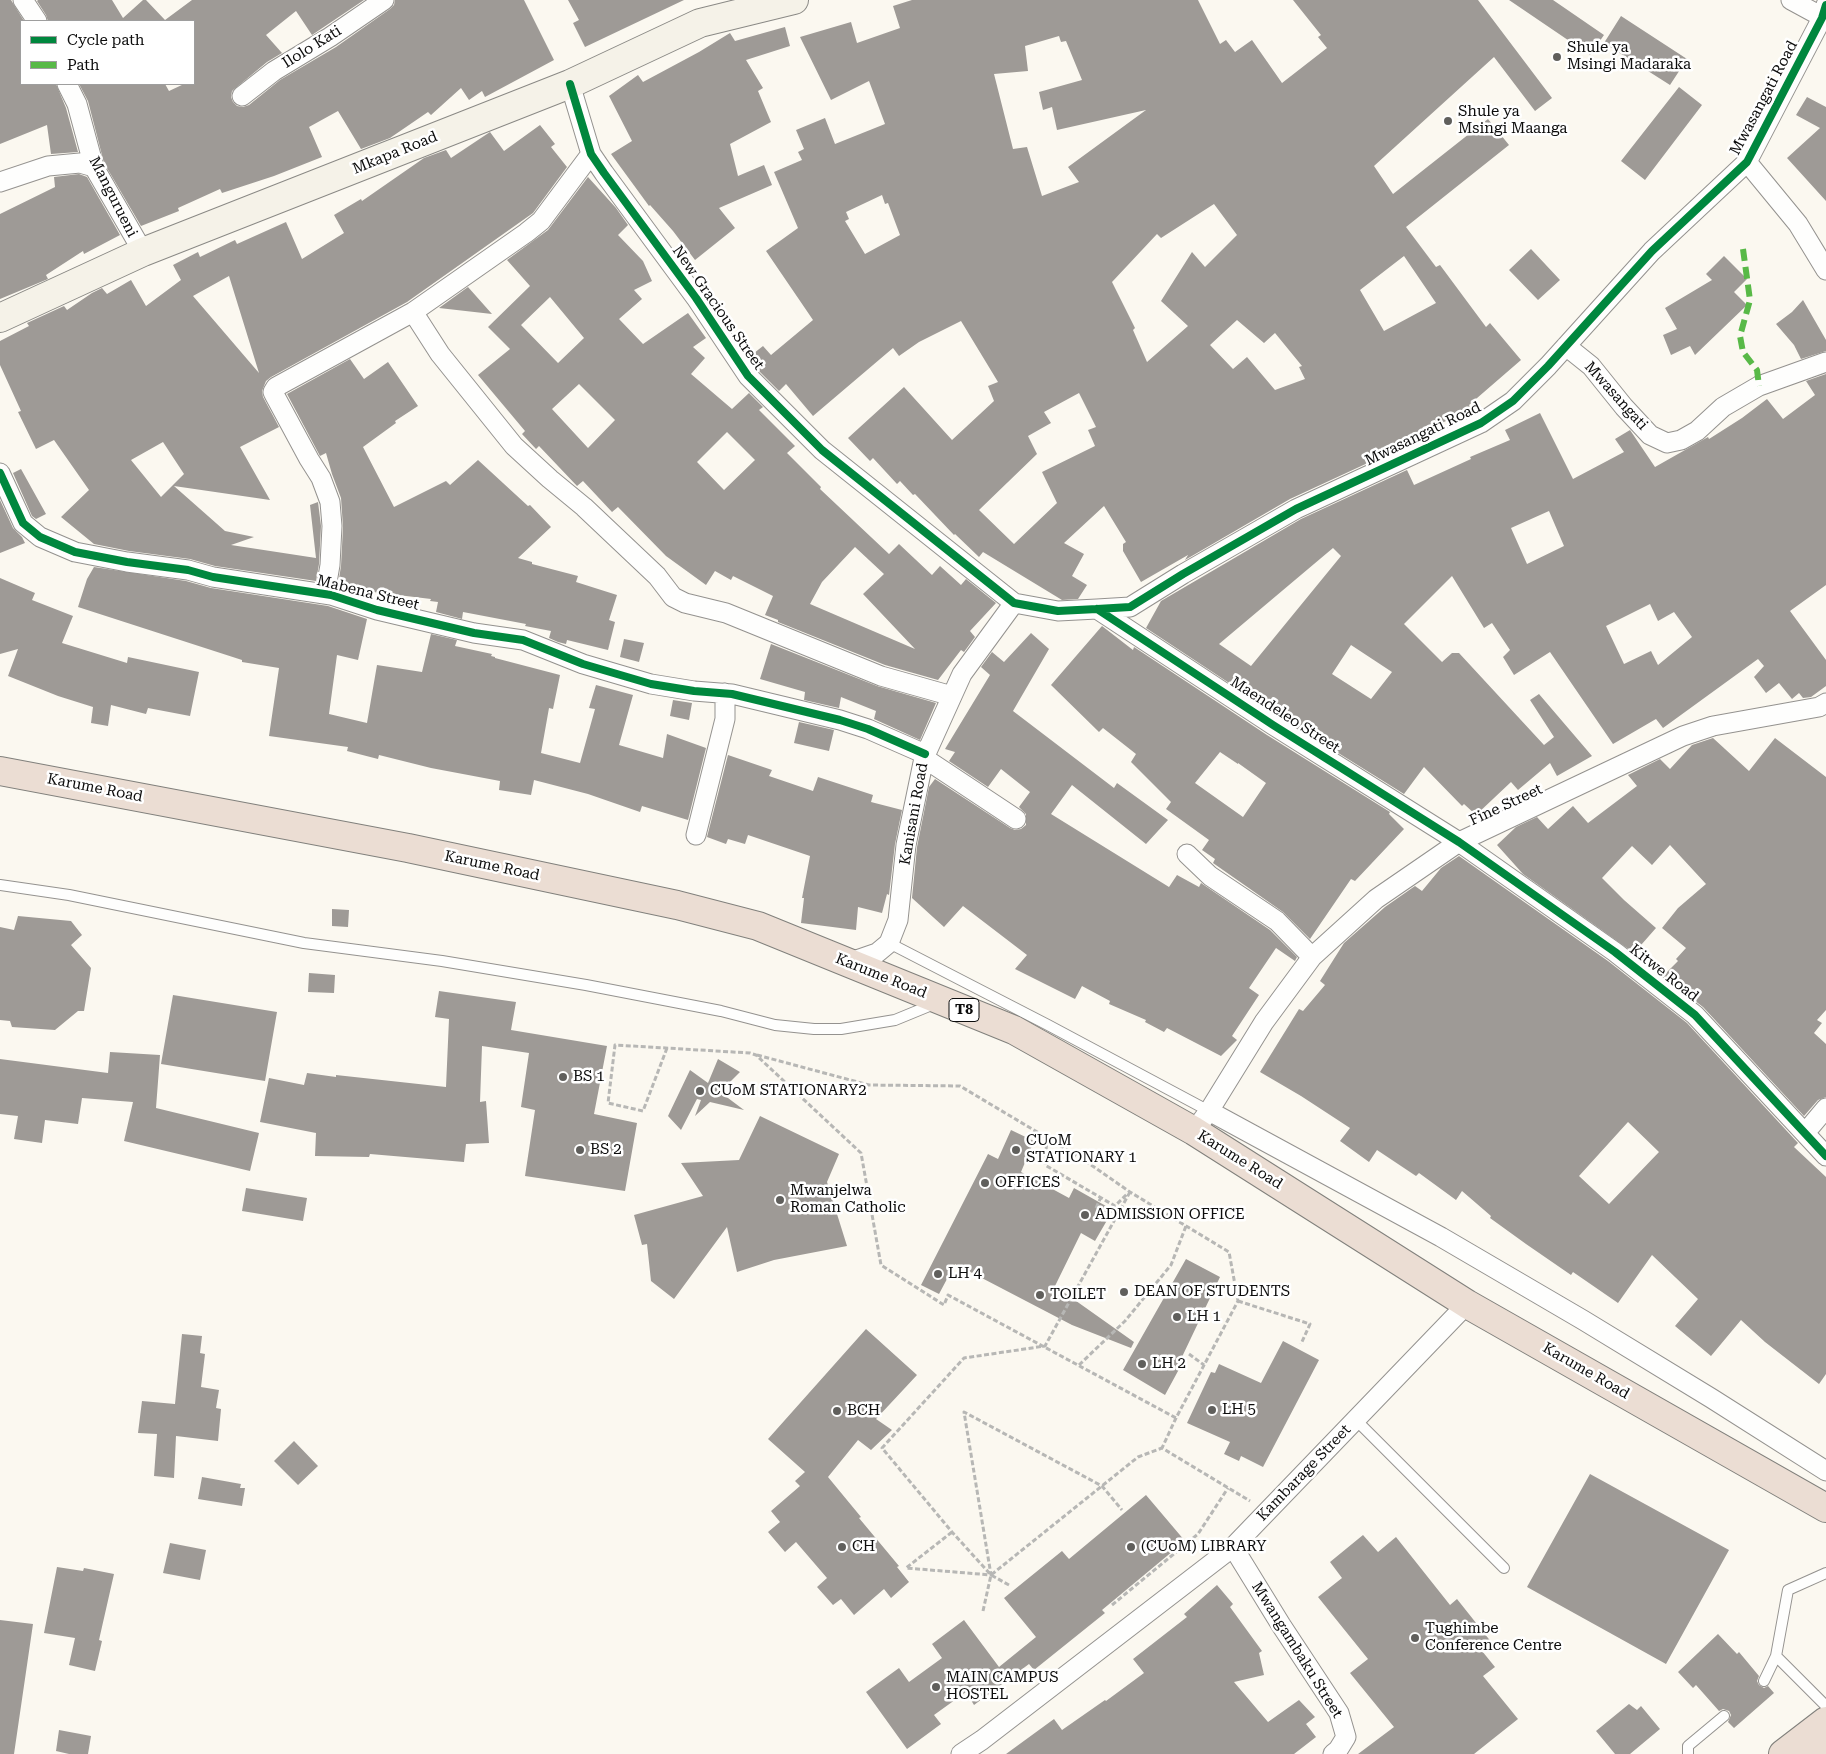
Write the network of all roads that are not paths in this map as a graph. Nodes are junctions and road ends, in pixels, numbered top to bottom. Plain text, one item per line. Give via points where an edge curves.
1 (23, 0) edge
2 (384, 0) edge
3 (1791, 0) edge
4 (788, 1) edge
5 (1825, 14) edge
6 (36, 20) edge
7 (570, 84) junction
8 (68, 85) edge
9 (242, 96) dead end
10 (591, 154) junction
11 (1747, 162) junction
12 (94, 167) junction
13 (0, 182) edge
14 (143, 252) junction
15 (1826, 270) edge
16 (414, 312) junction
17 (0, 318) edge
18 (1566, 346) junction
19 (1826, 362) edge
20 (0, 473) edge
21 (324, 594) junction
22 (1014, 603) junction
23 (1098, 610) junction
24 (729, 693) junction
25 (952, 696) junction
26 (1826, 703) edge
27 (925, 756) junction
28 (0, 770) edge
29 (1016, 819) dead end
30 (696, 835) dead end
31 (1459, 842) junction
32 (1187, 854) dead end
33 (0, 885) edge
34 (889, 943) junction
35 (1312, 957) junction
36 (848, 963) junction
37 (941, 1001) junction
38 (1826, 1108) edge
39 (1201, 1121) junction
40 (1805, 1133) junction
41 (1826, 1156) edge
42 (1467, 1304) junction
43 (1355, 1420) junction
44 (1826, 1471) edge
45 (1826, 1508) edge
46 (1233, 1546) junction
47 (1504, 1568) dead end
48 (1826, 1573) edge
49 (1776, 1656) junction
50 (1764, 1681) dead end
51 (1826, 1706) edge
52 (1724, 1716) dead end
53 (1826, 1721) edge
54 (1826, 1750) edge
55 (961, 1754) edge
56 (1333, 1754) edge
57 (1688, 1754) edge
58 (1783, 1754) edge
59 (1820, 1754) edge

1 - 6 street
2 - 9 street, Ilolo Kati via 274,71
3 - 5 street
4 - 7 street, Mkapa Road via 700,23
5 - 11 street, Mwasangati Road
7 - 10 street, New Gracious Street
7 - 14 street, Mkapa Road
8 - 12 street, Mangurueni via 77,104
10 - 16 street via 541,221
10 - 22 street, New Gracious Street via 696,298 748,376 822,450
11 - 15 street via 1798,224
11 - 18 street, Mwasangati Road via 1652,251
12 - 13 street via 80,163 48,166
12 - 14 street, Mangurueni
14 - 17 street, Mkapa Road
16 - 21 street via 281,382 273,392 321,478 330,502 330,565
16 - 25 street via 440,354 514,446 657,576 673,597 734,616 881,676
18 - 19 street, Mwasangati via 1591,366 1650,435 1667,443 1697,431 1723,407 1759,386
18 - 23 street, Mwasangati Road via 1513,401 1482,424 1296,509 1130,607
20 - 21 street, Mabena Street via 23,523 40,537 75,552
21 - 24 street, Mabena Street via 474,633 523,640 583,664 651,684
22 - 23 street, Mwasangati Road via 1058,612
22 - 25 street, Kanisani Road via 962,674
23 - 31 street, Maendeleo Street
24 - 27 street, Mabena Street via 840,720 868,729
24 - 30 street
25 - 27 street, Kanisani Road
26 - 31 street, Fine Street via 1819,707 1713,726 1683,736
27 - 29 street, Mabena Street
27 - 34 street, Kanisani Road via 906,845 898,920
28 - 36 highway, Karume Road / T8 via 408,848 677,905 758,926
31 - 35 street, Fine Street via 1376,899
31 - 40 street, Kitwe Road via 1615,952 1695,1015
32 - 35 street via 1210,876 1277,921
33 - 37 lane via 69,895 304,943 442,961 586,985 774,1025 848,1028 895,1020
34 - 36 street via 877,953
34 - 39 lane via 1048,1025
35 - 39 street, Fine Street via 1264,1022
36 - 37 highway, Karume Road / T8
37 - 39 highway, Karume Road / T8 via 1014,1030
38 - 40 street
39 - 42 highway, Karume Road / T8
39 - 44 street via 1441,1238 1583,1320
40 - 41 street, Kitwe Road
42 - 43 street, Kambarage Street
42 - 45 highway, Karume Road / T8
43 - 46 street, Kambarage Street
43 - 47 lane
46 - 55 street, Kambarage Street
46 - 56 street, Mwangambaku Street via 1339,1713 1346,1737
48 - 49 lane via 1788,1590
49 - 50 lane
49 - 51 lane
52 - 57 lane via 1688,1746
53 - 58 highway
54 - 59 highway

